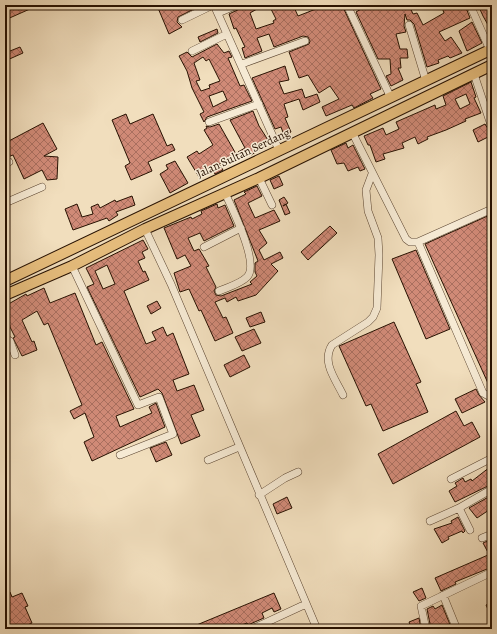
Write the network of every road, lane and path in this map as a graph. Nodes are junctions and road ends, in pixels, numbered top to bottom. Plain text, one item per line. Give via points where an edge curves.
1 (213, 5) edge
2 (237, 5) edge
3 (347, 5) edge
4 (470, 5) edge
5 (218, 13) junction
6 (182, 20) dead end
7 (409, 25) dead end
8 (227, 34) junction
9 (305, 41) dead end
10 (491, 49) edge
11 (192, 51) dead end
12 (242, 64) junction
13 (492, 65) edge
14 (474, 74) junction
15 (426, 81) junction
16 (391, 98) junction
17 (259, 104) junction
18 (346, 118) junction
19 (209, 122) dead end
20 (492, 128) edge
21 (352, 132) junction
22 (279, 150) junction
23 (372, 174) junction
24 (259, 178) junction
25 (42, 188) dead end
26 (225, 193) junction
27 (5, 203) edge
28 (272, 205) dead end
29 (492, 209) edge
30 (241, 228) junction
31 (145, 229) junction
32 (418, 242) junction
33 (204, 247) dead end
34 (72, 266) junction
35 (5, 281) edge
36 (219, 291) dead end
37 (5, 295) edge
38 (5, 338) edge
39 (15, 355) dead end
40 (343, 395) dead end
41 (492, 398) edge
42 (239, 447) junction
43 (120, 456) dead end
44 (492, 458) edge
45 (208, 460) dead end
46 (298, 472) dead end
47 (451, 479) dead end
48 (492, 489) edge
49 (259, 495) junction
50 (459, 508) junction
51 (430, 521) dead end
52 (470, 530) dead end
53 (492, 534) edge
54 (482, 538) dead end
55 (492, 572) edge
56 (443, 595) junction
57 (306, 604) junction
58 (456, 627) dead end
59 (252, 629) edge
60 (317, 629) edge
61 (426, 629) edge

1 - 5 street
1 - 6 street
2 - 5 street
3 - 16 street
4 - 10 street
5 - 8 street
7 - 15 street
8 - 11 street
8 - 12 street
9 - 12 street
10 - 15 highway, Jalan Sultan Serdang
12 - 17 street
13 - 14 highway
14 - 20 street
14 - 21 highway
15 - 16 highway, Jalan Sultan Serdang
16 - 18 highway, Jalan Sultan Serdang
17 - 19 street
17 - 22 street
18 - 21 highway
18 - 22 highway, Jalan Sultan Serdang
21 - 23 street
21 - 24 highway
22 - 35 highway, Jalan Sultan Serdang
23 - 32 street via 406,239
23 - 40 street via 366,190 368,211 378,238 377,308 368,322 332,345 330,350 329,368
24 - 26 highway
24 - 28 street
25 - 27 street
26 - 30 street
26 - 31 highway
29 - 32 street
30 - 33 street
30 - 36 street via 249,251 248,275
31 - 34 highway
31 - 42 street via 171,284
32 - 41 street via 483,392
34 - 37 highway
34 - 43 street via 138,405 159,397 173,434
38 - 39 street via 10,341
42 - 45 street
42 - 49 street
44 - 47 street
46 - 49 street
48 - 50 street
49 - 57 street
50 - 51 street
50 - 52 street
53 - 54 street
55 - 56 street
56 - 58 street
56 - 61 street via 421,606
57 - 59 street
57 - 60 street

